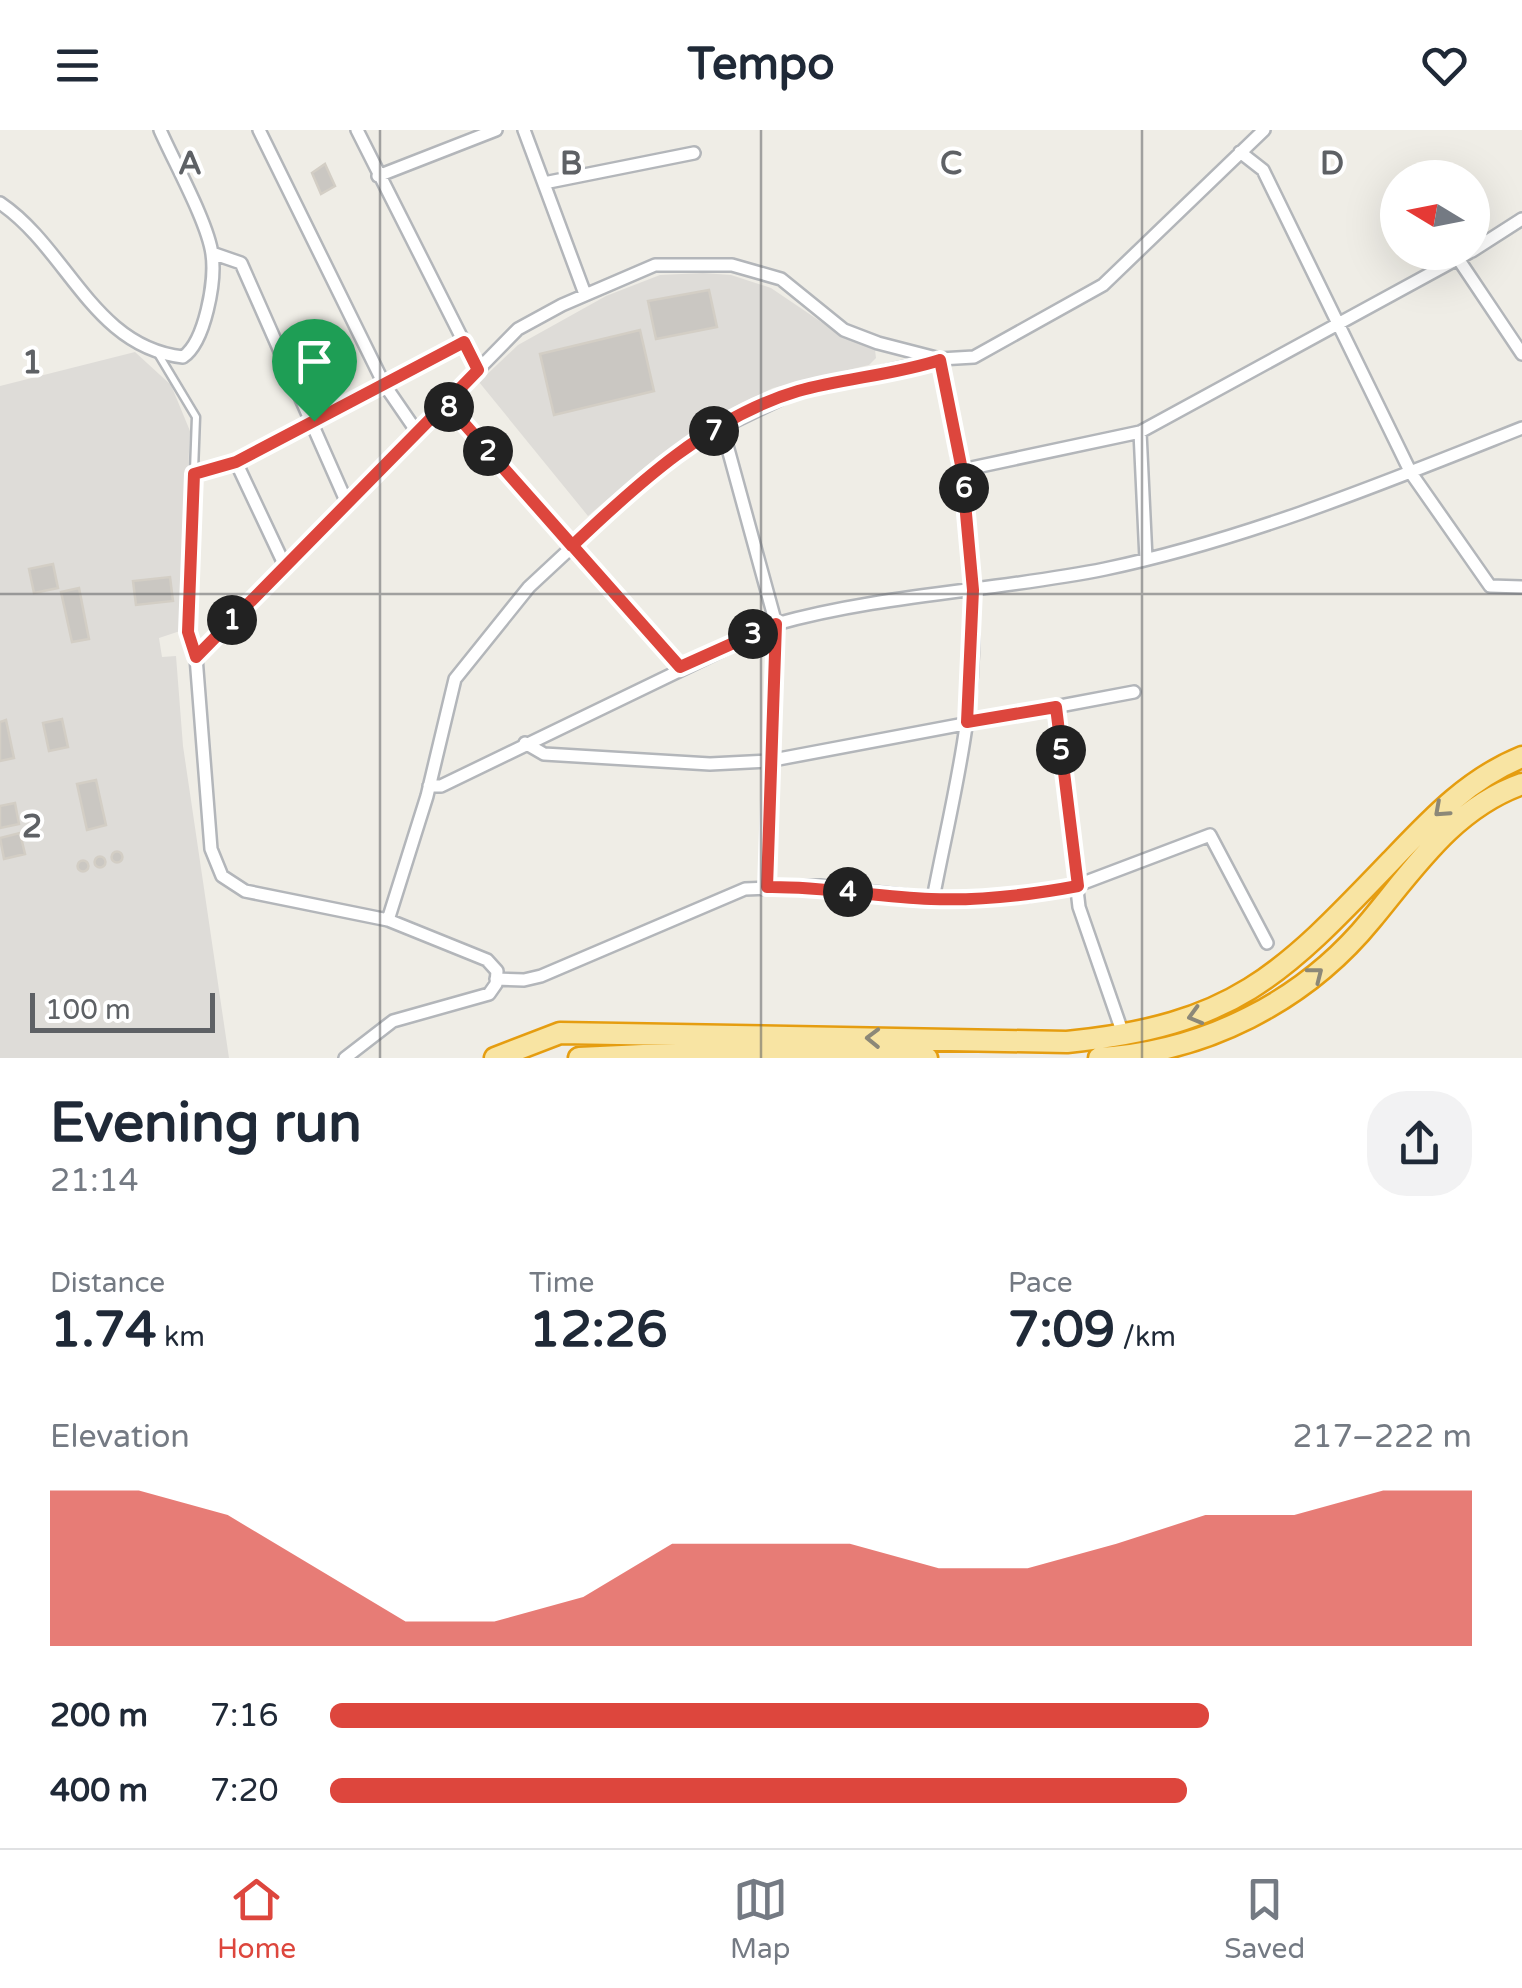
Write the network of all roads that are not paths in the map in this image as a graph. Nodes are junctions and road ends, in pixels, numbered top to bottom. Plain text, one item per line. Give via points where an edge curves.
1 (160, 130) edge
2 (259, 130) edge
3 (357, 130) edge
4 (496, 130) edge
5 (524, 130) edge
6 (1264, 130) edge
7 (1240, 152) junction
8 (694, 153) dead end
9 (378, 176) junction
10 (544, 183) junction
11 (0, 203) edge
12 (1522, 219) edge
13 (1490, 240) edge
14 (212, 252) junction
15 (1439, 270) edge
16 (1465, 270) edge
17 (585, 294) junction
18 (1341, 323) junction
19 (464, 342) junction
20 (157, 352) junction
21 (1522, 354) edge
22 (940, 360) junction
23 (478, 370) junction
24 (384, 384) junction
25 (446, 403) junction
26 (314, 421) junction
27 (722, 427) junction
28 (1522, 428) edge
29 (417, 432) junction
30 (1140, 432) junction
31 (236, 462) junction
32 (962, 470) junction
33 (1411, 472) junction
34 (194, 474) junction
35 (347, 502) junction
36 (572, 546) junction
37 (1146, 558) junction
38 (285, 566) junction
39 (1522, 587) edge
40 (973, 590) junction
41 (776, 624) junction
42 (196, 657) junction
43 (680, 667) junction
44 (1134, 692) dead end
45 (1056, 707) junction
46 (967, 722) junction
47 (524, 743) junction
48 (1522, 757) edge
49 (768, 761) junction
50 (1522, 784) edge
51 (429, 786) junction
52 (1078, 886) junction
53 (767, 887) junction
54 (933, 899) junction
55 (388, 920) junction
56 (1267, 942) dead end
57 (496, 979) junction
58 (1123, 1034) junction
59 (345, 1058) edge
60 (495, 1058) edge
61 (579, 1058) edge
62 (927, 1058) edge
63 (1099, 1058) edge

1 - 14 street
2 - 24 street
3 - 9 street
4 - 9 street
5 - 10 street
6 - 7 street
7 - 18 street via 1263,170
7 - 22 street via 1102,285 974,357
8 - 10 street
9 - 19 street
10 - 17 street
11 - 20 street via 28,224 114,330
12 - 13 street
14 - 20 street via 195,349 183,357
14 - 26 street via 241,263
15 - 18 street
16 - 21 street
17 - 22 street via 655,265 732,264 781,278 844,330
17 - 23 street via 518,329
18 - 30 street
18 - 33 street
19 - 23 street
19 - 24 street
20 - 34 lane via 196,417
22 - 27 street via 795,392
22 - 32 street
23 - 25 street
24 - 26 street
24 - 29 street
25 - 29 street
25 - 36 street
26 - 31 street
26 - 35 street
27 - 36 street via 658,467
27 - 41 street
28 - 33 street
29 - 35 street
30 - 32 street
30 - 37 street
31 - 34 street
31 - 38 street
32 - 40 street
33 - 37 street via 1219,540
33 - 39 street via 1490,586
34 - 42 lane via 188,632
35 - 38 street
36 - 43 street
36 - 51 street via 529,587 455,679
37 - 40 street
38 - 42 street
40 - 41 street via 825,610
40 - 46 street
41 - 43 street
41 - 49 street
42 - 55 street via 210,849 222,876 245,891
43 - 47 street
44 - 45 street
45 - 46 street
45 - 52 street
46 - 49 street
46 - 54 street
47 - 49 street via 544,754
47 - 51 street
48 -> 58 highway via 1481,775 1432,818 1268,980 1200,1016
49 - 53 street
63 -> 50 highway via 1176,1046 1255,1017 1343,951 1463,815
51 - 55 street
52 - 54 street via 1026,896
52 - 56 street via 1210,835
52 - 58 street
53 - 54 street
53 - 57 street via 727,893 541,976
55 - 57 street via 487,960
57 - 59 street via 480,998 393,1021
58 -> 60 highway via 1067,1042 560,1033
61 - 62 highway via 708,1052

